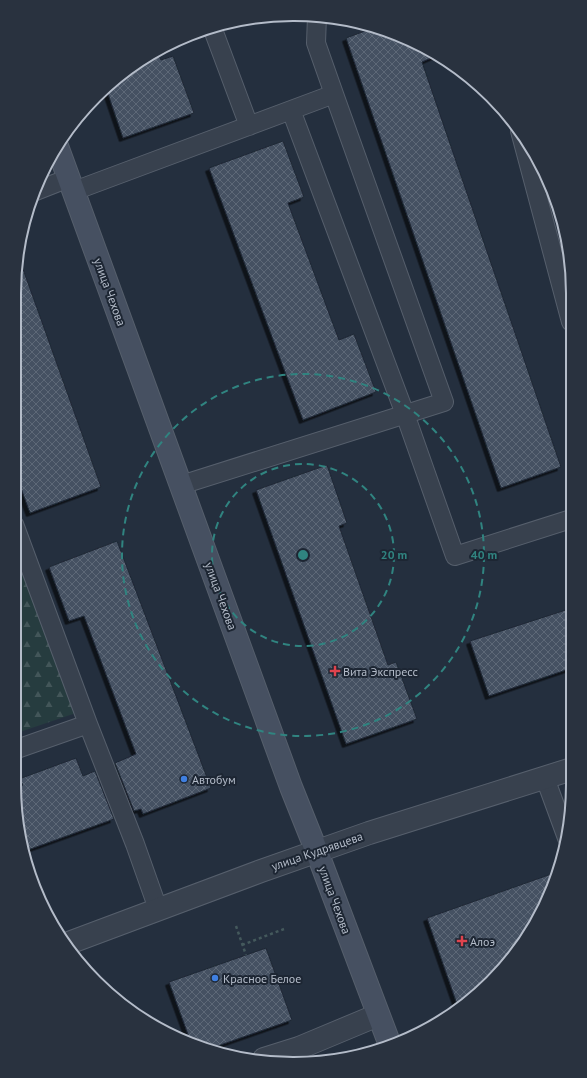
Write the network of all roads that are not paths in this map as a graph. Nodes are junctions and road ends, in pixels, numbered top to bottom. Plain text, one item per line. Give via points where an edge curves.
1 (317, 22) edge
2 (214, 33) edge
3 (334, 94) junction
4 (291, 110) junction
5 (249, 126) junction
6 (525, 151) edge
7 (60, 154) edge
8 (71, 184) junction
9 (42, 189) edge
10 (566, 303) edge
11 (405, 414) junction
12 (181, 485) junction
13 (566, 521) edge
14 (21, 543) edge
15 (88, 724) junction
16 (21, 748) edge
17 (566, 771) edge
18 (544, 778) junction
19 (563, 827) edge
20 (317, 852) junction
21 (158, 909) junction
22 (71, 942) edge
23 (378, 1015) junction
24 (388, 1040) edge
25 (274, 1056) edge

1 - 3 lane via 316,43
2 - 5 lane
3 - 4 lane
3 - 11 lane via 444,402
4 - 5 lane
4 - 11 lane
5 - 8 lane
6 - 10 lane
7 - 8 street, улица Чехова
8 - 9 lane
8 - 12 street, улица Чехова
11 - 12 lane
11 - 13 lane via 455,556
12 - 20 street, улица Чехова
14 - 15 lane
15 - 16 lane
15 - 21 lane
17 - 18 street, улица Кудрявцева
18 - 19 lane
18 - 20 street, улица Кудрявцева
20 - 21 street, улица Кудрявцева
20 - 23 street, улица Чехова
21 - 22 street, улица Кудрявцева
23 - 24 street, улица Чехова
23 - 25 street

